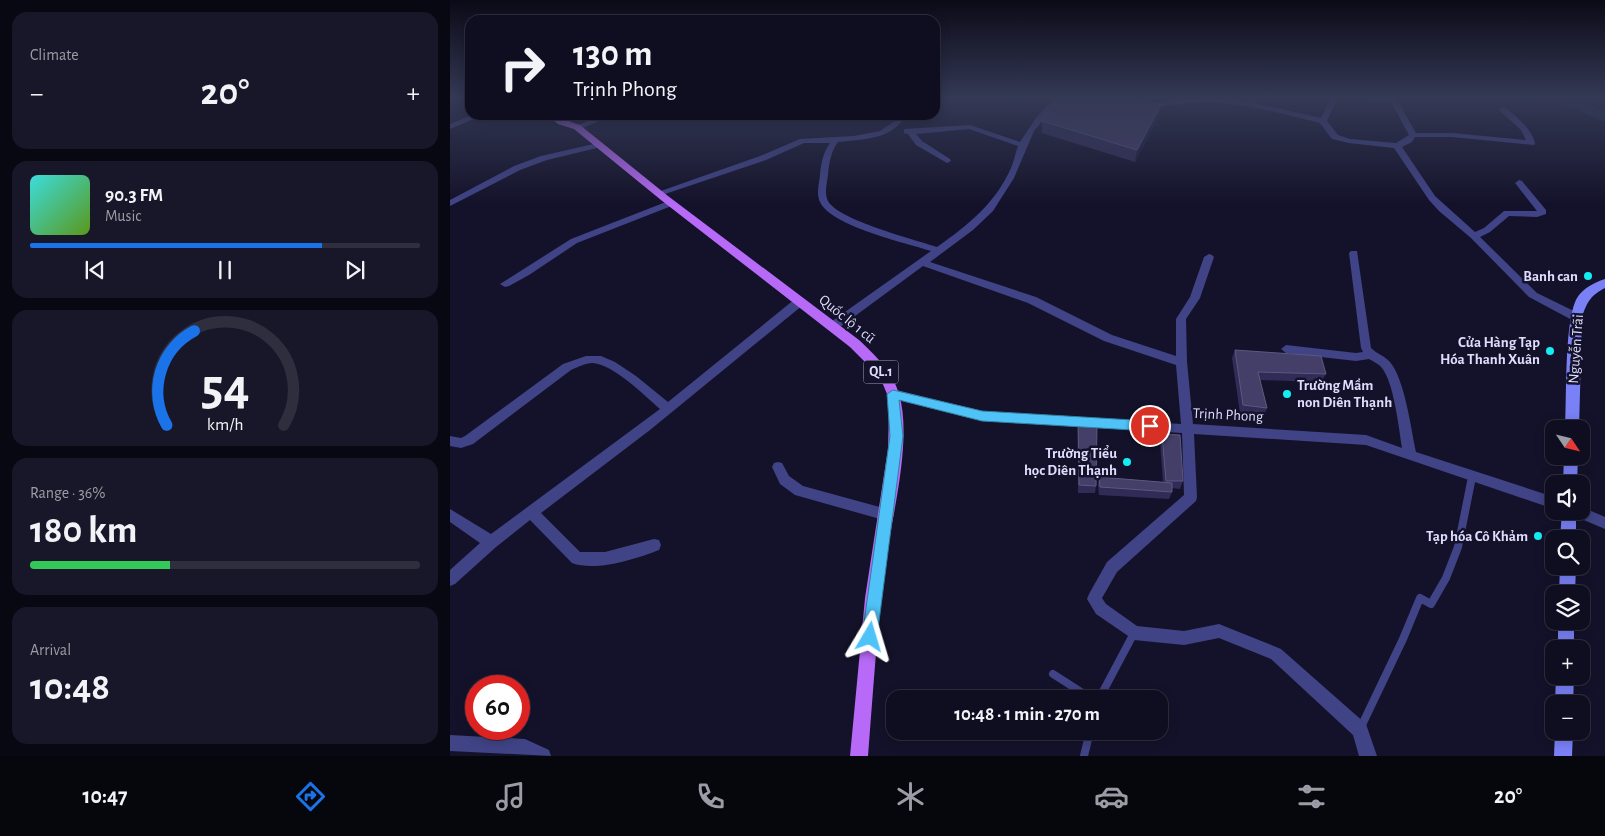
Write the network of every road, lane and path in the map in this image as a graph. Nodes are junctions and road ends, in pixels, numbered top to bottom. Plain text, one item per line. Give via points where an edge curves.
1 (584, 133) edge
2 (875, 133) edge
3 (912, 133) edge
4 (963, 133) edge
5 (1028, 133) edge
6 (1331, 133) edge
7 (1526, 133) edge
8 (1413, 135) joint
9 (836, 140) junction
10 (598, 145) junction
11 (1022, 145) junction
12 (1398, 146) junction
13 (947, 161) dead end
14 (1519, 183) dead end
15 (659, 193) junction
16 (450, 203) edge
17 (671, 203) junction
18 (1474, 236) junction
19 (937, 250) junction
20 (1354, 253) dead end
21 (1209, 257) dead end
22 (921, 262) junction
23 (1605, 283) edge
24 (505, 284) dead end
25 (799, 302) junction
26 (1576, 317) junction
27 (832, 327) junction
28 (1286, 349) dead end
29 (1370, 355) junction
30 (1181, 362) junction
31 (893, 394) junction
32 (668, 409) junction
33 (1572, 420) edge
34 (1188, 429) junction
35 (450, 441) edge
36 (1410, 456) junction
37 (778, 467) dead end
38 (1472, 477) junction
39 (1545, 500) edge
40 (530, 511) junction
41 (450, 515) edge
42 (887, 515) junction
43 (1590, 517) edge
44 (1605, 523) edge
45 (490, 542) junction
46 (654, 545) dead end
47 (450, 579) edge
48 (1134, 633) junction
49 (1053, 674) dead end
50 (1078, 690) edge
51 (1104, 690) edge
52 (1360, 730) junction
53 (1088, 740) edge
54 (1564, 740) edge
55 (450, 743) edge
56 (543, 756) edge
57 (859, 756) edge
58 (1084, 756) edge
59 (1369, 756) edge
60 (1563, 756) edge

1 - 10 main road, Quốc lộ 1 cũ / QL.1
2 - 9 street
3 - 13 street via 919,143
4 - 11 street via 999,137
5 - 11 street
6 - 12 street via 1341,140
7 - 8 street via 1531,143 1452,135
8 - 12 street
9 - 15 street via 803,141
9 - 19 street via 825,164 822,195 826,206 865,228
10 - 15 main road, Quốc lộ 1 cũ / QL.1
10 - 16 street via 516,168
11 - 19 street via 1005,188 988,212
12 - 18 street via 1432,198
14 - 18 street via 1543,212 1507,213 1487,230
15 - 17 main road, Quốc lộ 1 cũ / QL.1
17 - 24 street via 574,242
17 - 25 main road, Quốc lộ 1 cũ / QL.1
18 - 26 street via 1533,295
19 - 22 street
20 - 29 street via 1366,348
21 - 30 street via 1195,298 1182,319
22 - 27 street
22 - 30 street via 1032,300 1108,338
23 - 26 main road, Nguyễn Trãi via 1582,299
25 - 27 main road, Quốc lộ 1 cũ / QL.1
25 - 32 street
26 - 33 main road, Nguyễn Trãi
27 - 31 main road, Quốc lộ 1 cũ / QL.1 via 869,358
28 - 29 street via 1356,357
29 - 36 street via 1386,365 1394,380
30 - 34 street
31 - 34 street, Trịnh Phong via 982,416
31 - 42 main road, Quốc lộ 1 cũ / QL.1 via 896,436
32 - 35 street via 609,362 583,360 567,367 470,440
32 - 40 street
34 - 36 street, Trịnh Phong via 1366,440
34 - 48 street via 1190,497 1112,567 1094,600
36 - 38 street, Trịnh Phong
37 - 42 street via 784,480 800,491
38 - 39 street, Trịnh Phong
38 - 52 lane via 1458,547 1446,578 1431,604 1420,598
40 - 45 street
40 - 46 street via 577,558 588,561 604,559
41 - 45 street
42 - 57 main road, Quốc lộ 1 cũ / QL.1 via 867,656
43 - 44 street
45 - 47 street
48 - 51 lane
48 - 52 street via 1184,638 1219,630 1276,654
49 - 50 lane
52 - 59 street
53 - 58 lane
54 - 60 main road
55 - 56 street via 526,748

